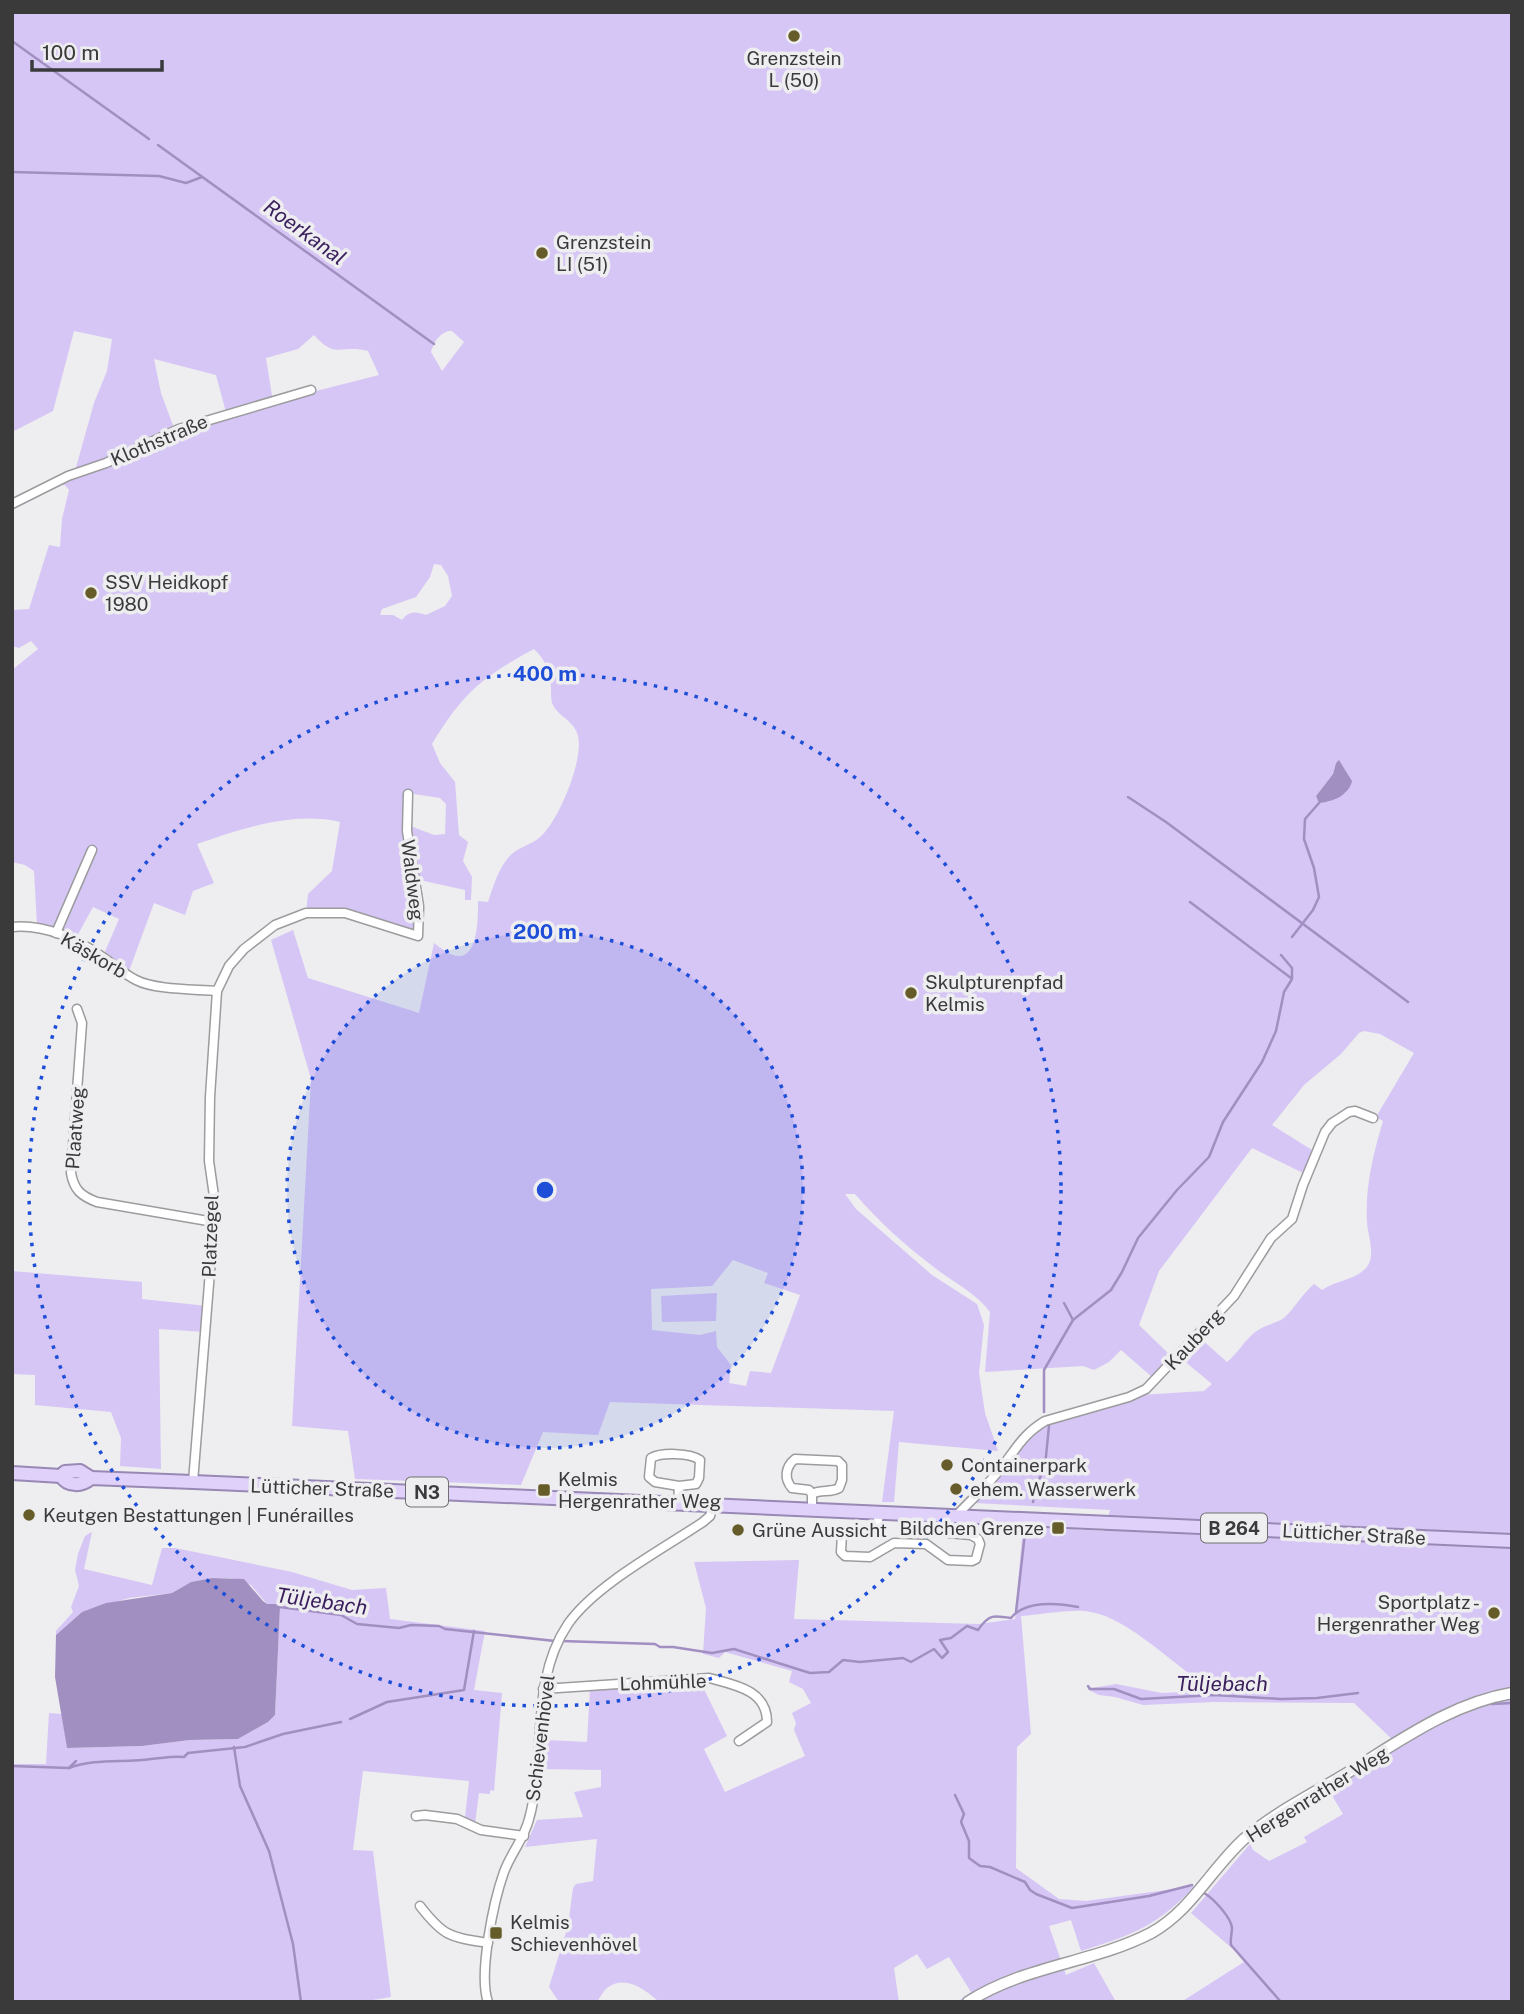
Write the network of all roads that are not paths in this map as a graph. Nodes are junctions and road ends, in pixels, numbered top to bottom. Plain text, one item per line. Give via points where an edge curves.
1 (311, 390) dead end
2 (12, 504) edge
3 (408, 794) dead end
4 (92, 850) dead end
5 (12, 927) edge
6 (56, 933) junction
7 (217, 991) junction
8 (77, 1009) dead end
9 (1373, 1118) dead end
10 (214, 1222) junction
11 (12, 1474) edge
12 (193, 1482) junction
13 (679, 1486) junction
14 (812, 1494) junction
15 (678, 1504) junction
16 (713, 1505) junction
17 (812, 1509) junction
18 (879, 1514) junction
19 (950, 1516) junction
20 (1512, 1541) edge
21 (543, 1689) junction
22 (1512, 1693) edge
23 (739, 1741) dead end
24 (416, 1816) dead end
25 (524, 1836) junction
26 (420, 1906) dead end
27 (488, 1943) junction
28 (488, 2002) edge
29 (968, 2002) edge

1 - 2 street, Klothstraße via 178,429
3 - 7 street, Waldweg via 406,817 419,906 418,936 345,913 306,913 275,925 244,949
4 - 6 street
5 - 6 street, Käskorb
6 - 7 street, Käskorb via 147,984
7 - 10 street, Platzegel via 209,1161
8 - 10 street, Plaatweg via 82,1023 71,1173 77,1191 97,1202
9 - 19 street, Kauberg via 1355,1111 1332,1123 1292,1219 1265,1246 1234,1296 1146,1389 1034,1427 1014,1446 1000,1469
10 - 12 street, Platzegel
11 - 12 main road, Lütticher Straße / N3 via 61,1476 72,1485 91,1478
12 - 15 main road, Lütticher Straße / N3
13 - 13 street via 696,1484 700,1460 694,1456 651,1458 649,1477
13 - 15 street
14 - 14 street via 788,1483 790,1463 795,1459 838,1461 842,1465 839,1488
14 - 17 street
15 - 16 main road, Lütticher Straße / N3
16 - 17 main road, Lütticher Straße / N3
16 - 21 street, Schievenhövel via 703,1522 618,1578 570,1621 549,1663
17 - 18 main road, Lütticher Straße / N3
18 - 19 main road, Lütticher Straße / N3
18 - 19 street via 875,1529 842,1534 845,1556 870,1558 894,1543 926,1544 948,1560 976,1559 978,1539 948,1533 943,1527
19 - 20 main road, Lütticher Straße / B 264
21 - 23 street, Lohmühle via 709,1678 758,1696 767,1709 764,1726
21 - 25 street, Schievenhövel via 535,1790
22 - 29 street, Hergenrather Weg via 1483,1698 1444,1715 1279,1814 1241,1842 1178,1913 1149,1933 1110,1950 1011,1980
24 - 25 street via 457,1819 481,1830
25 - 27 street, Schievenhövel via 504,1873
26 - 27 street via 447,1935
27 - 28 street, Schievenhövel via 483,1981

